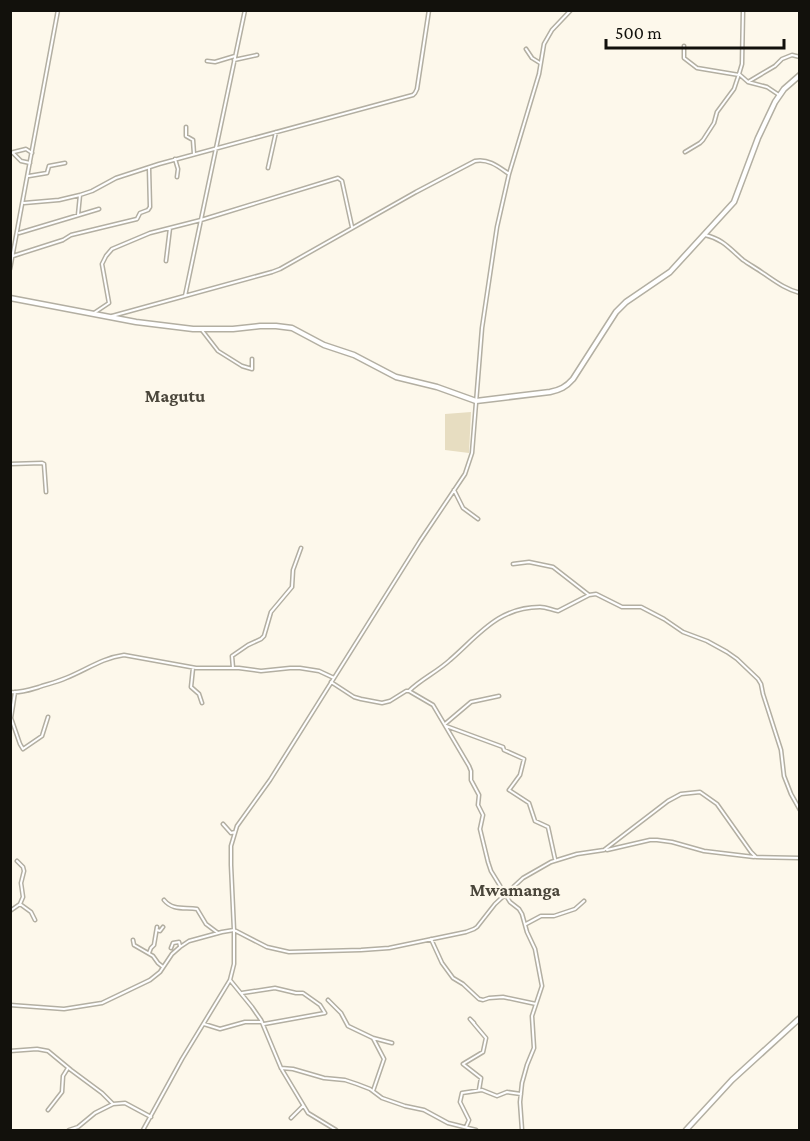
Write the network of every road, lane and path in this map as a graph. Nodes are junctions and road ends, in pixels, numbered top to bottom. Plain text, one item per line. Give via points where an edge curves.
1 (58, 10) edge
2 (245, 10) edge
3 (429, 10) edge
4 (571, 10) edge
5 (743, 10) edge
6 (684, 46) dead end
7 (526, 49) dead end
8 (257, 55) dead end
9 (800, 57) edge
10 (235, 58) junction
11 (207, 61) dead end
12 (540, 63) junction
13 (739, 75) junction
14 (800, 75) edge
15 (748, 82) junction
16 (779, 96) junction
17 (186, 127) dead end
18 (276, 132) junction
19 (216, 147) junction
20 (11, 152) edge
21 (685, 152) dead end
22 (32, 153) junction
23 (194, 154) junction
24 (175, 159) junction
25 (30, 163) junction
26 (65, 163) dead end
27 (149, 166) junction
28 (268, 168) dead end
29 (509, 174) junction
30 (28, 177) junction
31 (177, 177) dead end
32 (80, 195) junction
33 (24, 203) junction
34 (99, 209) dead end
35 (78, 215) junction
36 (201, 220) junction
37 (170, 228) junction
38 (353, 228) junction
39 (17, 233) junction
40 (705, 235) junction
41 (13, 256) junction
42 (166, 261) dead end
43 (10, 269) edge
44 (800, 293) edge
45 (185, 296) junction
46 (10, 298) edge
47 (94, 313) junction
48 (109, 316) junction
49 (201, 329) junction
50 (252, 359) dead end
51 (476, 400) junction
52 (10, 464) edge
53 (453, 490) junction
54 (46, 492) dead end
55 (478, 519) dead end
56 (301, 548) dead end
57 (513, 564) dead end
58 (589, 595) junction
59 (193, 668) junction
60 (233, 668) junction
61 (334, 678) junction
62 (331, 682) junction
63 (409, 691) junction
64 (13, 692) edge
65 (499, 696) dead end
66 (202, 703) dead end
67 (48, 717) dead end
68 (446, 725) junction
69 (800, 810) edge
70 (223, 824) dead end
71 (235, 832) junction
72 (604, 850) junction
73 (756, 857) junction
74 (800, 858) edge
75 (555, 860) junction
76 (17, 861) dead end
77 (505, 895) junction
78 (164, 900) dead end
79 (584, 901) dead end
80 (20, 904) junction
81 (10, 910) edge
82 (36, 920) dead end
83 (525, 924) junction
84 (163, 927) dead end
85 (234, 930) junction
86 (218, 933) junction
87 (431, 939) junction
88 (134, 940) dead end
89 (180, 946) junction
90 (171, 948) dead end
91 (149, 953) junction
92 (163, 967) junction
93 (230, 980) junction
94 (242, 993) junction
95 (328, 1000) dead end
96 (536, 1004) junction
97 (10, 1005) edge
98 (800, 1018) edge
99 (263, 1023) junction
100 (474, 1023) dead end
101 (203, 1024) junction
102 (373, 1038) junction
103 (392, 1043) dead end
104 (10, 1051) edge
105 (68, 1068) junction
106 (281, 1068) junction
107 (479, 1090) junction
108 (373, 1091) junction
109 (521, 1094) junction
110 (113, 1104) junction
111 (303, 1106) junction
112 (48, 1110) dead end
113 (151, 1117) junction
114 (291, 1118) dead end
115 (466, 1127) junction
116 (69, 1131) edge
117 (143, 1131) edge
118 (336, 1131) edge
119 (476, 1131) edge
120 (522, 1131) edge
121 (686, 1131) edge

1 - 22 street
2 - 10 street
3 - 18 street via 415,93
4 - 12 street via 552,30
5 - 13 street
6 - 13 street via 684,58 697,68
7 - 12 street
8 - 10 street
9 - 15 street via 782,59
10 - 11 street
10 - 19 street
12 - 29 street
13 - 15 street
13 - 21 street via 703,140
14 - 16 street
15 - 16 street
16 - 40 street via 734,202
17 - 23 street via 186,136 193,140
18 - 19 street
18 - 28 street
19 - 23 street
19 - 36 street
20 - 22 street via 26,149
20 - 25 street
22 - 25 street
23 - 24 street
24 - 27 street
24 - 31 street
25 - 30 street
26 - 30 street
27 - 32 street
27 - 41 street via 150,207 137,219 71,235
29 - 38 street via 497,165 475,161
29 - 51 street via 482,328
30 - 33 street
32 - 33 street
32 - 35 street
33 - 39 street
34 - 35 street
35 - 39 street
36 - 37 street
36 - 38 street via 338,178
36 - 45 street
37 - 42 street
37 - 47 street via 109,251 102,264 109,303
38 - 45 street via 272,272
39 - 41 street
40 - 44 street via 723,242 779,285
40 - 51 street via 670,272 616,312 567,386 550,392
41 - 43 street
45 - 48 street
46 - 47 street
47 - 48 street
48 - 49 street
49 - 50 street via 218,351 242,366 252,369
49 - 51 street via 292,328 396,377
51 - 53 street via 471,458
52 - 54 street via 42,463
53 - 55 street via 464,508
53 - 61 street
56 - 60 street via 292,587 271,612 264,636 232,656
57 - 58 street via 529,562 553,567
58 - 63 street via 558,611 533,608 494,620
58 - 69 street via 596,594 622,607 641,607 664,618 686,634 727,652 759,679 782,750 785,781
59 - 60 street
59 - 64 street via 116,656 62,680
59 - 66 street via 191,687
60 - 61 street via 300,668
61 - 62 street
62 - 63 street via 354,697 372,702 387,702
62 - 71 street
63 - 68 street via 431,702
64 - 67 street via 11,718 23,749 42,736
65 - 68 street via 471,702
68 - 75 street via 524,759 520,775 509,790 529,803 535,821 548,827
68 - 77 street via 469,766 483,815 480,828 488,862
70 - 71 street via 231,833
71 - 85 street via 231,846
72 - 73 street via 657,840
72 - 73 street via 668,801 681,794 700,792 717,804
72 - 75 street
73 - 74 street
75 - 77 street via 523,878
76 - 80 street via 24,871
77 - 83 street via 519,909
77 - 87 street via 474,929
78 - 86 street via 177,908 197,909 206,924
79 - 83 street via 575,909 541,916
80 - 81 street
80 - 82 street
83 - 96 street via 535,949 542,986
84 - 91 street via 157,929
85 - 86 street
85 - 87 street via 267,947 288,952 389,948
85 - 93 street
86 - 89 street
87 - 96 street via 453,978 479,999 503,997
88 - 91 street via 134,945
89 - 90 street via 179,942 173,943
89 - 92 street
91 - 92 street
92 - 97 street via 150,980 102,1003 64,1010
93 - 94 street
93 - 101 street
94 - 99 street
94 - 99 street via 275,988 303,993 325,1013
95 - 102 street via 348,1026
96 - 109 street via 532,1016 534,1048 526,1065
98 - 121 street via 732,1080
99 - 101 street via 245,1022 220,1029
99 - 106 street
100 - 107 street via 470,1019 486,1038 483,1052 463,1064 481,1078
101 - 113 street
102 - 103 street
102 - 108 street via 384,1059
104 - 105 street via 42,1049
105 - 110 street
105 - 112 street via 62,1092
106 - 108 street via 345,1080
106 - 111 street
107 - 109 street via 497,1096 507,1092
107 - 115 street via 462,1093 460,1102 469,1120
108 - 115 street via 382,1098
109 - 120 street
110 - 113 street via 125,1103
110 - 116 street
111 - 114 street
111 - 118 street
113 - 117 street
115 - 119 street

